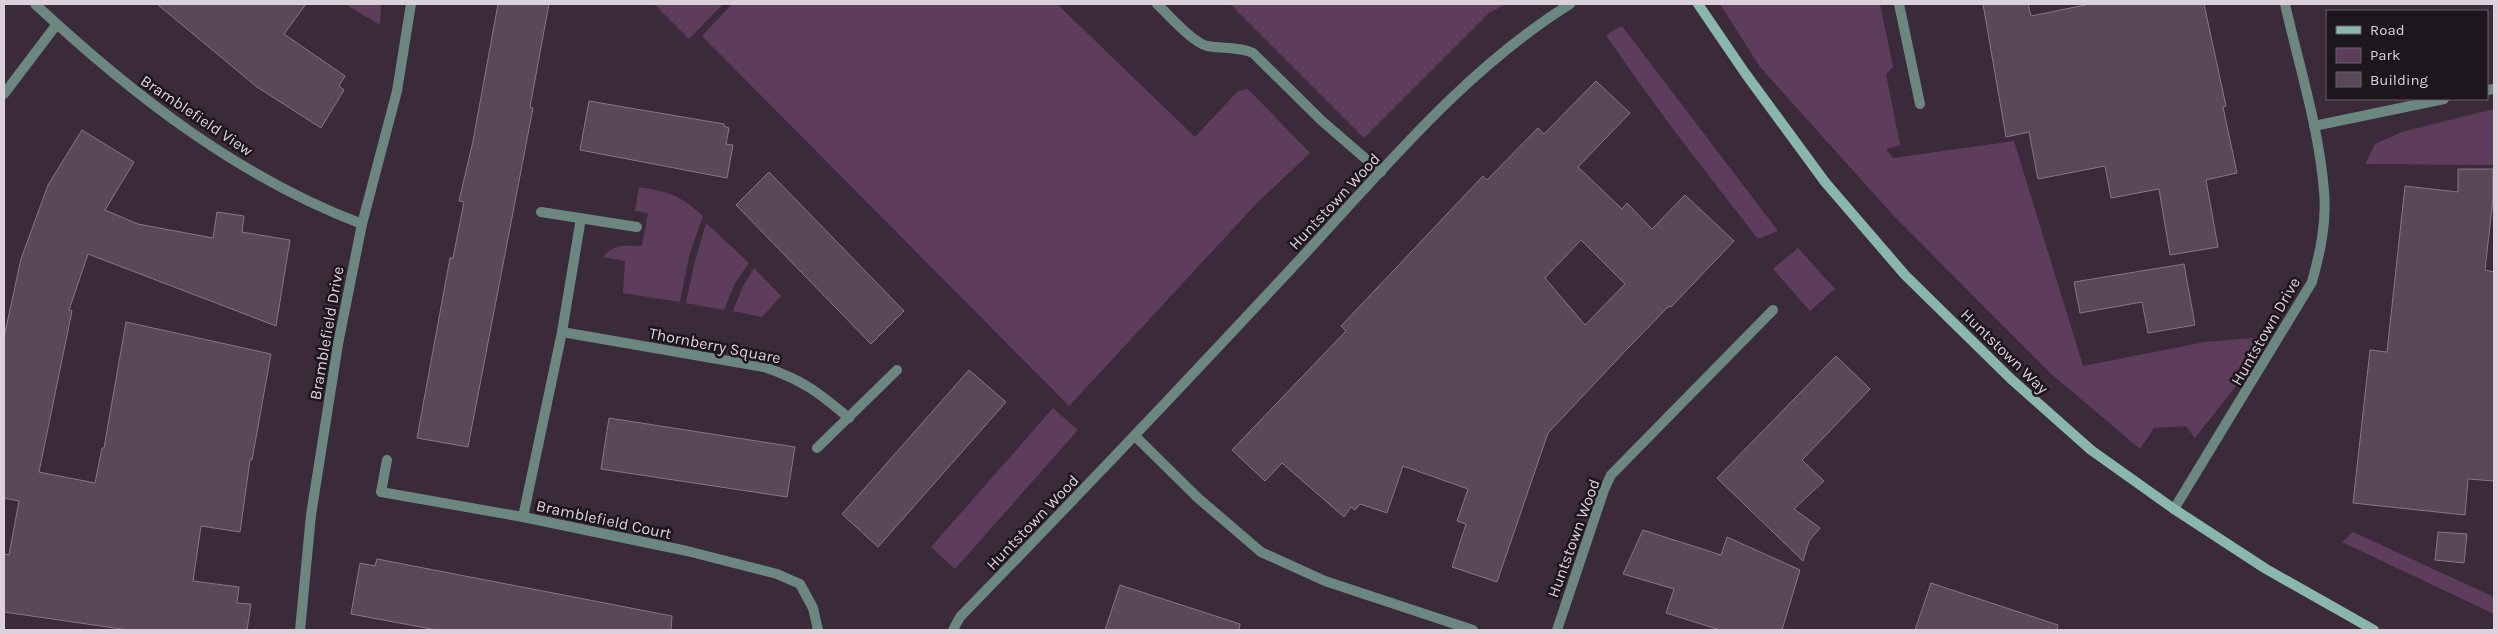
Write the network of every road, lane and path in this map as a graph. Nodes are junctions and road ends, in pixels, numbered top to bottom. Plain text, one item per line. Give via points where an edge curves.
1 (35, 4) edge
2 (411, 4) edge
3 (1157, 4) edge
4 (1570, 4) edge
5 (1698, 4) edge
6 (1900, 4) edge
7 (2285, 4) edge
8 (57, 24) junction
9 (4, 94) edge
10 (2439, 100) edge
11 (1920, 104) dead end
12 (2314, 126) junction
13 (1381, 172) junction
14 (541, 212) dead end
15 (581, 218) junction
16 (362, 224) junction
17 (637, 226) dead end
18 (1773, 310) dead end
19 (562, 332) junction
20 (897, 370) dead end
21 (849, 418) junction
22 (1136, 437) junction
23 (817, 448) dead end
24 (387, 460) dead end
25 (2174, 509) junction
26 (523, 517) junction
27 (300, 630) edge
28 (818, 630) edge
29 (953, 630) edge
30 (1473, 630) edge
31 (1557, 630) edge
32 (2374, 630) edge

1 - 8 street, Bramblefield View
2 - 16 street, Bramblefield Drive via 397,91
3 - 13 street via 1197,42 1206,46 1242,48 1253,53 1322,121
4 - 13 street, Huntstown Wood via 1536,25 1464,84
5 - 25 street, Huntstown Way via 1825,182 1905,275 2091,450
6 - 11 street
7 - 12 street, Huntstown Drive
8 - 9 street
8 - 16 street, Bramblefield View via 111,73 181,126 302,197
10 - 12 street
12 - 25 street, Huntstown Drive via 2324,192 2324,228 2312,282
13 - 22 street, Huntstown Wood
14 - 15 street
15 - 17 street
15 - 19 street
16 - 27 street, Bramblefield Drive via 338,344 311,515
18 - 31 street, Huntstown Wood via 1611,475
19 - 21 street, Thornberry Square via 764,367 813,388
19 - 26 street
20 - 21 street
21 - 23 street
22 - 29 street, Huntstown Wood via 960,618
22 - 30 street via 1198,498 1261,552 1325,581
24 - 26 street, Bramblefield Court via 381,492
25 - 32 street, Huntstown Way via 2266,569
26 - 28 street, Bramblefield Court via 720,558 777,574 800,584 813,608

